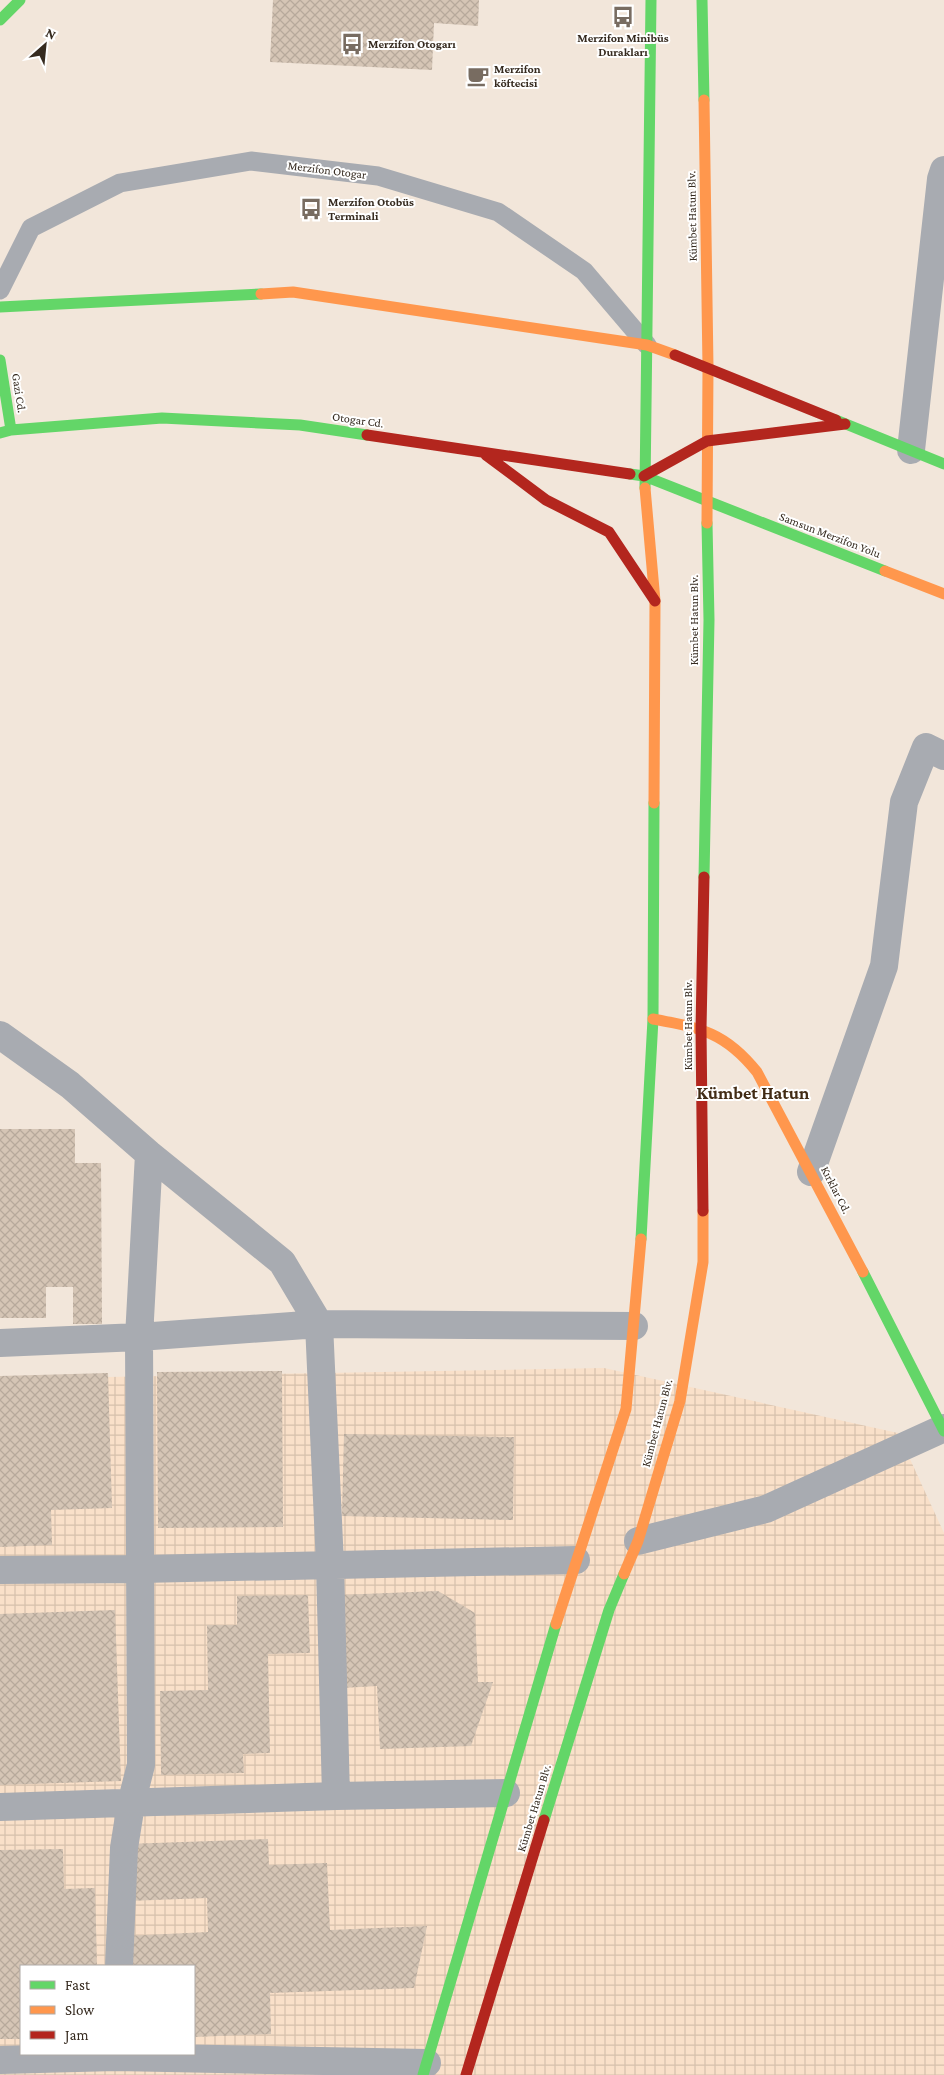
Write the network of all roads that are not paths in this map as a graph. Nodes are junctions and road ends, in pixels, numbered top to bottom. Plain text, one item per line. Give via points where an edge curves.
1 (20, 0) edge
2 (651, 0) edge
3 (702, 0) edge
4 (0, 20) edge
5 (944, 170) edge
6 (0, 290) edge
7 (0, 308) edge
8 (647, 345) junction
9 (0, 360) edge
10 (708, 367) junction
11 (846, 424) junction
12 (6, 432) edge
13 (707, 441) junction
14 (911, 450) junction
15 (483, 453) junction
16 (944, 464) edge
17 (644, 476) junction
18 (706, 502) junction
19 (944, 594) edge
20 (655, 601) junction
21 (944, 756) edge
22 (653, 1019) junction
23 (701, 1029) junction
24 (2, 1042) edge
25 (149, 1154) junction
26 (811, 1172) junction
27 (319, 1324) junction
28 (634, 1326) junction
29 (138, 1337) junction
30 (0, 1342) edge
31 (944, 1429) edge
32 (638, 1541) junction
33 (576, 1560) junction
34 (330, 1565) junction
35 (141, 1569) junction
36 (0, 1570) edge
37 (506, 1793) junction
38 (336, 1796) junction
39 (131, 1804) junction
40 (0, 1807) edge
41 (119, 1965) edge
42 (0, 2060) edge
43 (116, 2062) edge
44 (425, 2069) edge
45 (466, 2075) edge

1 - 4 main road
2 - 8 main road
3 - 10 main road, Kümbet Hatun Blv.
5 - 14 street
6 - 8 lane, Merzifon Otogar via 31,228 120,183 251,161 378,176 498,212 584,272
7 - 8 main road via 293,292
8 - 10 main road
8 - 17 main road
9 - 12 main road, Gazi Cd.
10 - 11 main road
10 - 13 main road, Kümbet Hatun Blv.
11 - 13 main road
11 - 14 main road
12 - 15 main road, Otogar Cd. via 162,418 300,425
13 - 17 main road
13 - 18 main road, Kümbet Hatun Blv.
14 - 16 main road
15 - 17 main road, Otogar Cd.
15 - 20 main road via 546,500 609,532
17 - 18 main road, Otogar Cd.
17 - 20 main road
18 - 19 main road, Samsun Merzifon Yolu
18 - 23 main road, Kümbet Hatun Blv. via 709,620
20 - 22 main road
21 - 26 street via 926,747 904,802 884,966
22 - 23 main road, Kırklar Cd.
22 - 28 main road
23 - 26 main road, Kırklar Cd. via 724,1038 744,1054
23 - 32 main road, Kümbet Hatun Blv. via 703,1262 680,1401
24 - 25 street via 70,1085
25 - 27 street via 282,1262
25 - 29 street
26 - 31 main road, Kırklar Cd.
27 - 28 street
27 - 29 street
27 - 34 street
28 - 33 main road via 626,1409
29 - 30 street
29 - 35 street
31 - 32 street via 766,1509
32 - 45 main road, Kümbet Hatun Blv. via 609,1610
33 - 34 street
33 - 37 main road
34 - 35 street
34 - 38 street
35 - 36 street
35 - 39 street via 141,1765
37 - 38 street
37 - 44 main road
38 - 39 street
39 - 40 street
39 - 41 street via 124,1848
42 - 43 street
43 - 44 street

